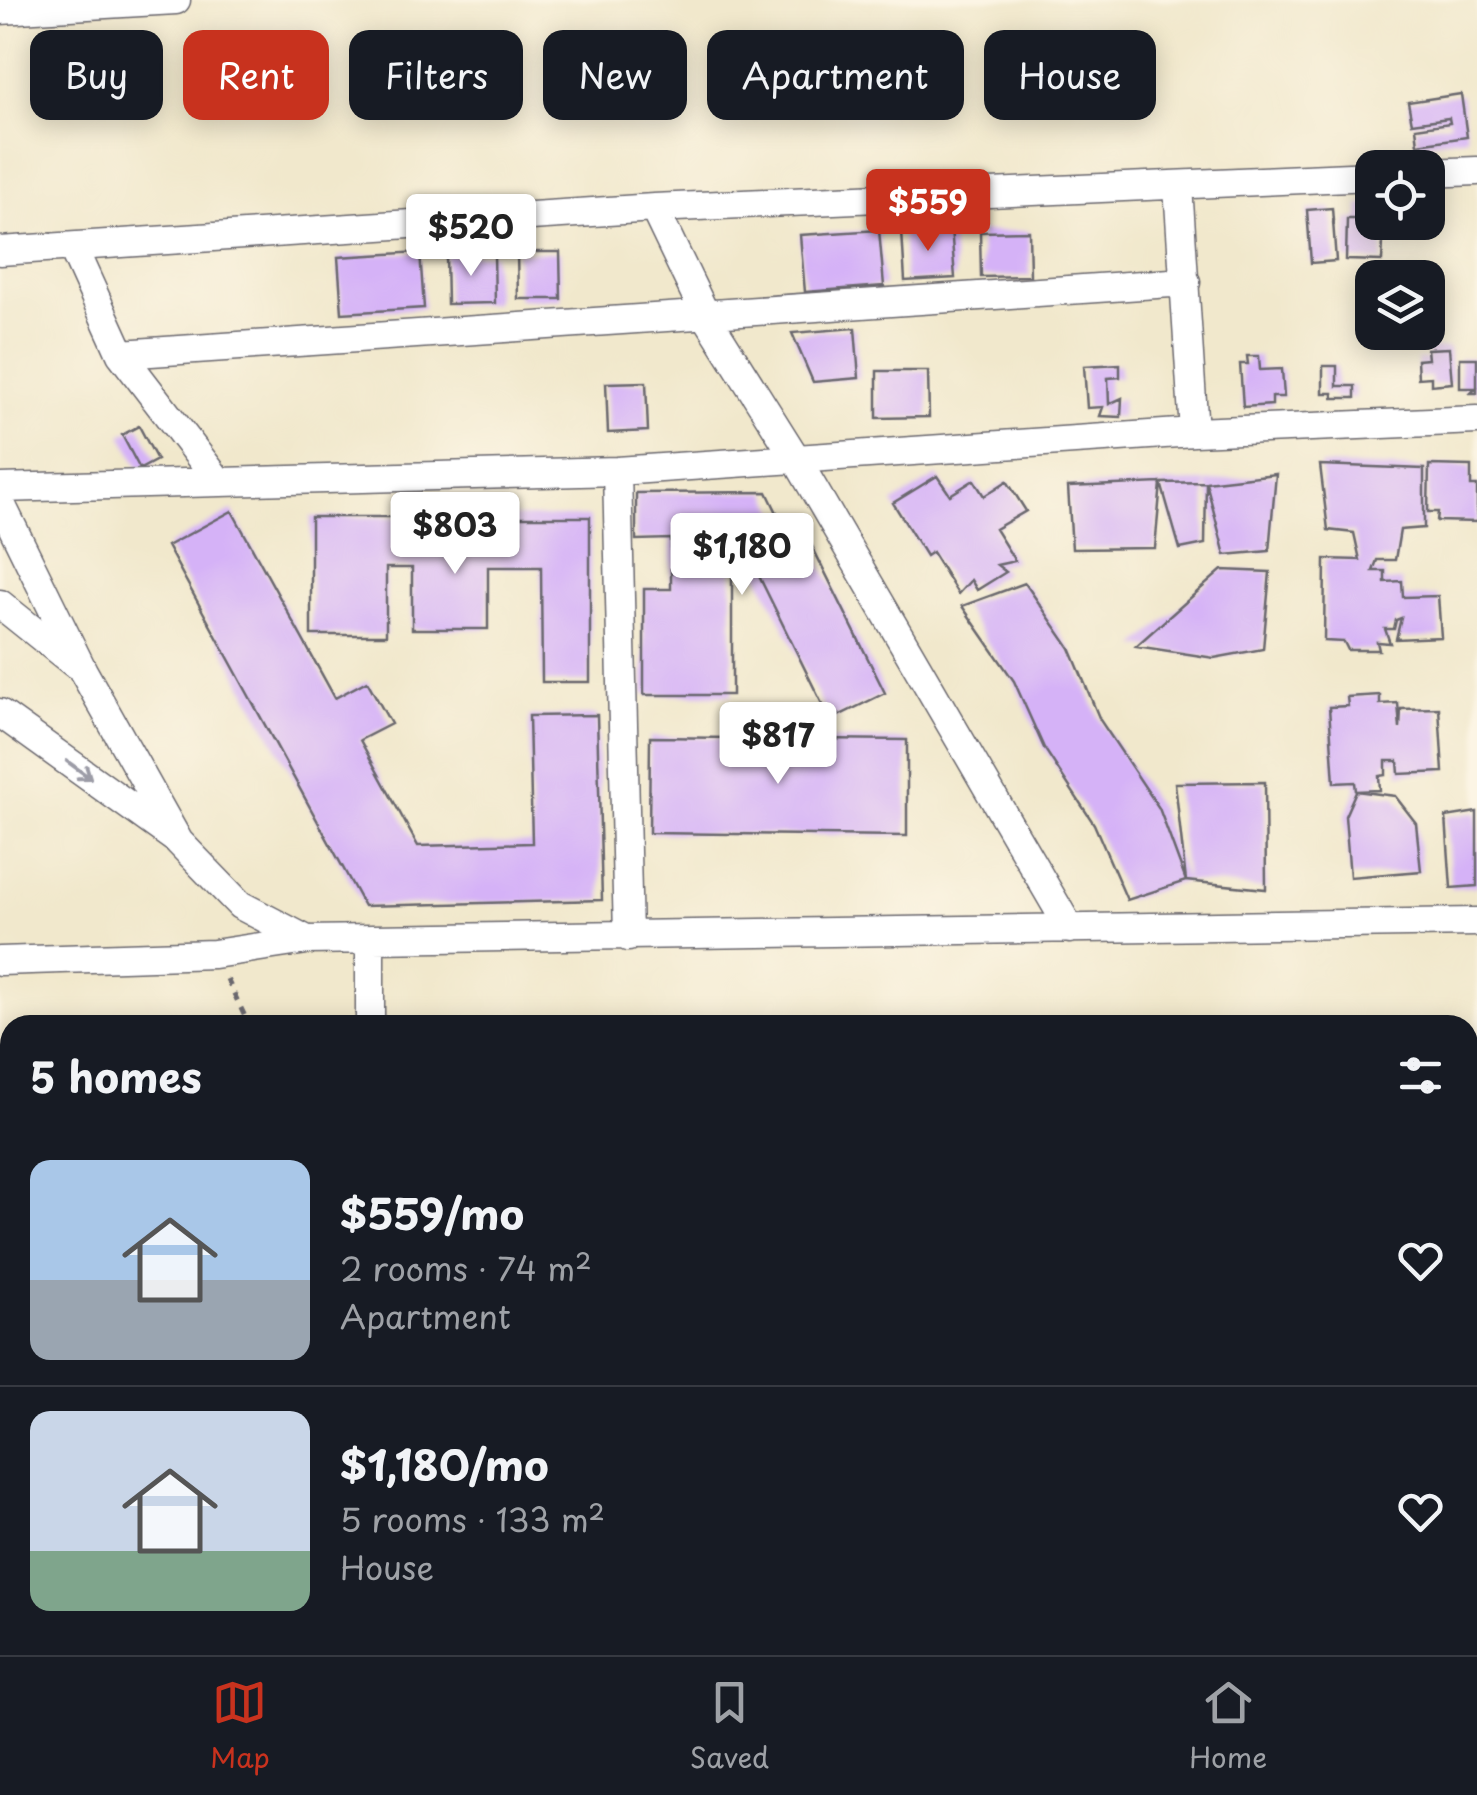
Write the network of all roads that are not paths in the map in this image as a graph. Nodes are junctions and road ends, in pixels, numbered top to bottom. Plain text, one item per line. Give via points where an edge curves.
1 (176, 0) edge
2 (141, 1) edge
3 (0, 10) edge
4 (1477, 171) edge
5 (1445, 172) edge
6 (1355, 177) edge
7 (1178, 186) junction
8 (654, 208) junction
9 (73, 248) junction
10 (0, 251) edge
11 (1186, 282) junction
12 (705, 314) junction
13 (121, 354) junction
14 (1477, 420) edge
15 (1194, 432) junction
16 (795, 457) junction
17 (617, 471) junction
18 (219, 482) junction
19 (0, 488) edge
20 (0, 502) edge
21 (0, 604) edge
22 (84, 671) junction
23 (0, 714) edge
24 (180, 842) junction
25 (1477, 922) edge
26 (1070, 929) junction
27 (628, 937) junction
28 (307, 940) junction
29 (370, 942) junction
30 (0, 961) edge
31 (370, 1015) edge

1 - 2 street
2 - 3 street
4 - 5 street
6 - 7 street
7 - 8 street
7 - 11 street
8 - 9 street
8 - 12 street
9 - 10 street
9 - 13 street
11 - 12 street
11 - 15 street
12 - 13 street
12 - 16 street
13 - 18 street
14 - 15 street
15 - 16 street
16 - 17 street
16 - 26 street
17 - 18 street
17 - 27 street
18 - 19 street
20 - 22 street
21 - 22 street
22 - 24 street
23 -> 24 street
24 - 28 street via 240,905
25 - 26 street
26 - 27 street
27 - 29 street
28 - 29 street
28 - 30 street via 214,954
29 - 31 street

